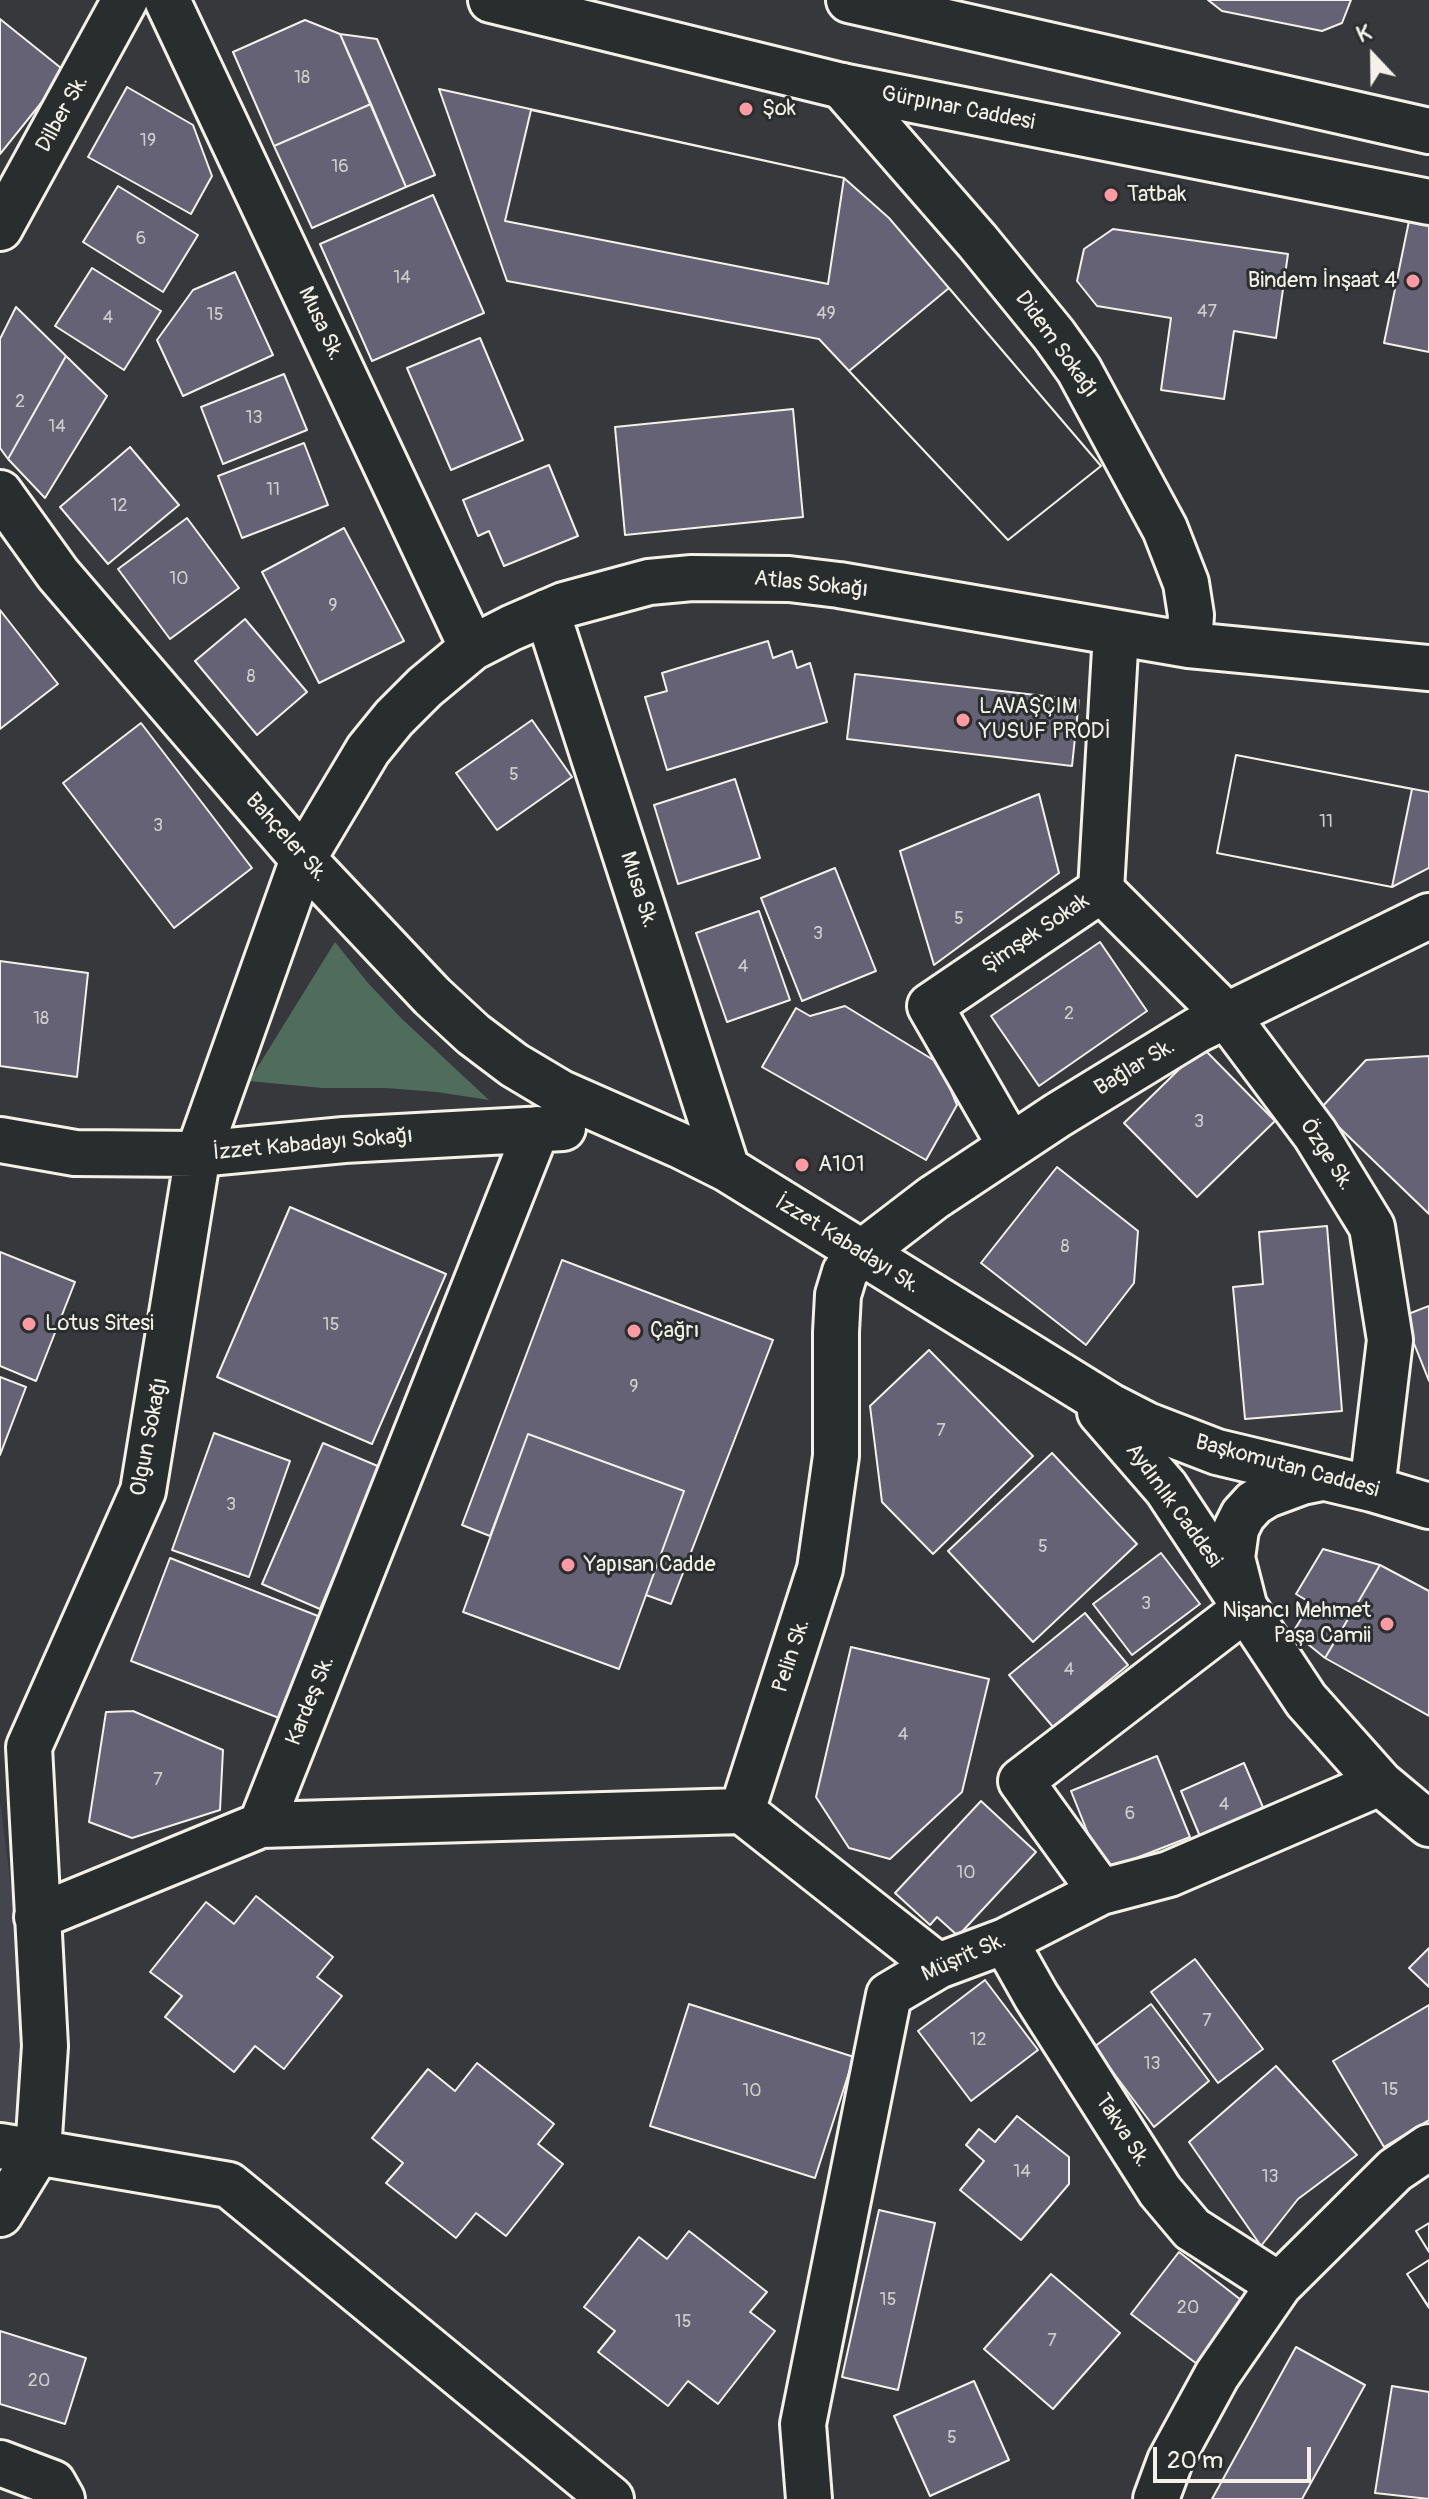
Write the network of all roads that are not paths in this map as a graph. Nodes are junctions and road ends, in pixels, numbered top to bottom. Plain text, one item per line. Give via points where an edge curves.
1 (125, 0) edge
2 (167, 0) edge
3 (491, 0) edge
4 (849, 0) edge
5 (842, 86) junction
6 (1429, 131) edge
7 (1429, 202) edge
8 (0, 228) edge
9 (0, 493) edge
10 (547, 612) junction
11 (1116, 633) junction
12 (1189, 645) junction
13 (472, 648) junction
14 (1429, 668) edge
15 (303, 859) junction
16 (1101, 890) junction
17 (1429, 916) edge
18 (1226, 1015) junction
19 (626, 1124) junction
20 (537, 1129) junction
21 (0, 1140) edge
22 (1010, 1145) junction
23 (198, 1154) junction
24 (727, 1169) junction
25 (860, 1254) junction
26 (1063, 1377) junction
27 (1324, 1478) junction
28 (1372, 1489) junction
29 (1429, 1506) edge
30 (1245, 1609) junction
31 (14, 1741) edge
32 (1380, 1783) junction
33 (742, 1811) junction
34 (1429, 1824) edge
35 (261, 1825) junction
36 (1101, 1892) junction
37 (37, 1917) junction
38 (1005, 1941) junction
39 (938, 1966) junction
40 (1429, 2147) edge
41 (19, 2149) edge
42 (0, 2214) edge
43 (1279, 2285) junction
44 (0, 2463) edge
45 (62, 2499) edge
46 (611, 2499) edge
47 (809, 2499) edge
48 (1156, 2499) edge

1 - 8 street, Dilber Sk.
2 - 13 street, Musa Sk.
3 - 5 street, Gürpınar Caddesi
4 - 6 street
5 - 7 street, Gürpınar Caddesi
5 - 12 street, Didem Sokağı via 978,242 1079,370 1165,529 1186,583
9 - 15 street, Bahçeler Sk. via 58,574
10 - 11 street, Atlas Sokağı via 649,582 789,579
10 - 13 street, Atlas Sokağı
10 - 24 street, Musa Sk.
11 - 12 street, Atlas Sokağı
11 - 16 street, Şimşek Sokak
12 - 14 street, Atlas Sokağı
13 - 15 street, Atlas Sokağı via 425,687 368,750
15 - 19 street, Bahçeler Sk. via 473,1034 561,1093
15 - 23 street, Olgun Sokağı
16 - 18 street, Özge Sk.
16 - 22 street, Şimşek Sokak via 930,1006
17 - 18 street, Bağlar Sk.
18 - 22 street, Bağlar Sk.
18 - 28 street, Özge Sk. via 1315,1134 1372,1227 1390,1340
19 - 20 street, İzzet Kabadayı Sokağı
19 - 24 street, İzzet Kabadayı Sk.
20 - 23 street, İzzet Kabadayı Sokağı
20 - 35 street, Kardeş Sk.
21 - 23 street, İzzet Kabadayı Sokağı via 75,1153
22 - 25 street, Bağlar Sk.
23 - 31 street, Olgun Sokağı via 143,1491
24 - 25 street, İzzet Kabadayı Sk.
25 - 26 street, İzzet Kabadayı Sk.
25 - 33 street, Pelin Sk. via 845,1272 838,1295 836,1456 820,1569
26 - 27 street, Başkomutan Caddesi via 1110,1406 1217,1452
26 - 30 street, Aydınlık Caddesi via 1166,1488
27 - 28 street, Başkomutan Caddesi
27 - 30 street via 1267,1495 1243,1515 1232,1558
28 - 29 street, Başkomutan Caddesi
30 - 32 street, Aydınlık Caddesi via 1306,1700
30 - 36 street via 1021,1781
31 - 37 street
32 - 34 street, Aydınlık Caddesi
32 - 36 street, Müşrit Sk. via 1169,1874
33 - 35 street
33 - 39 street
35 - 37 street
36 - 38 street, Müşrit Sk.
37 - 41 street via 45,2046
38 - 39 street, Müşrit Sk.
38 - 43 street, Takva Sk. via 1160,2191 1192,2229
39 - 47 street, Müşrit Sk. via 889,1995 803,2424
40 - 43 street via 1395,2170
41 - 42 street
41 - 46 street via 229,2185
43 - 48 street via 1217,2375 1170,2461
44 - 45 street via 53,2483

